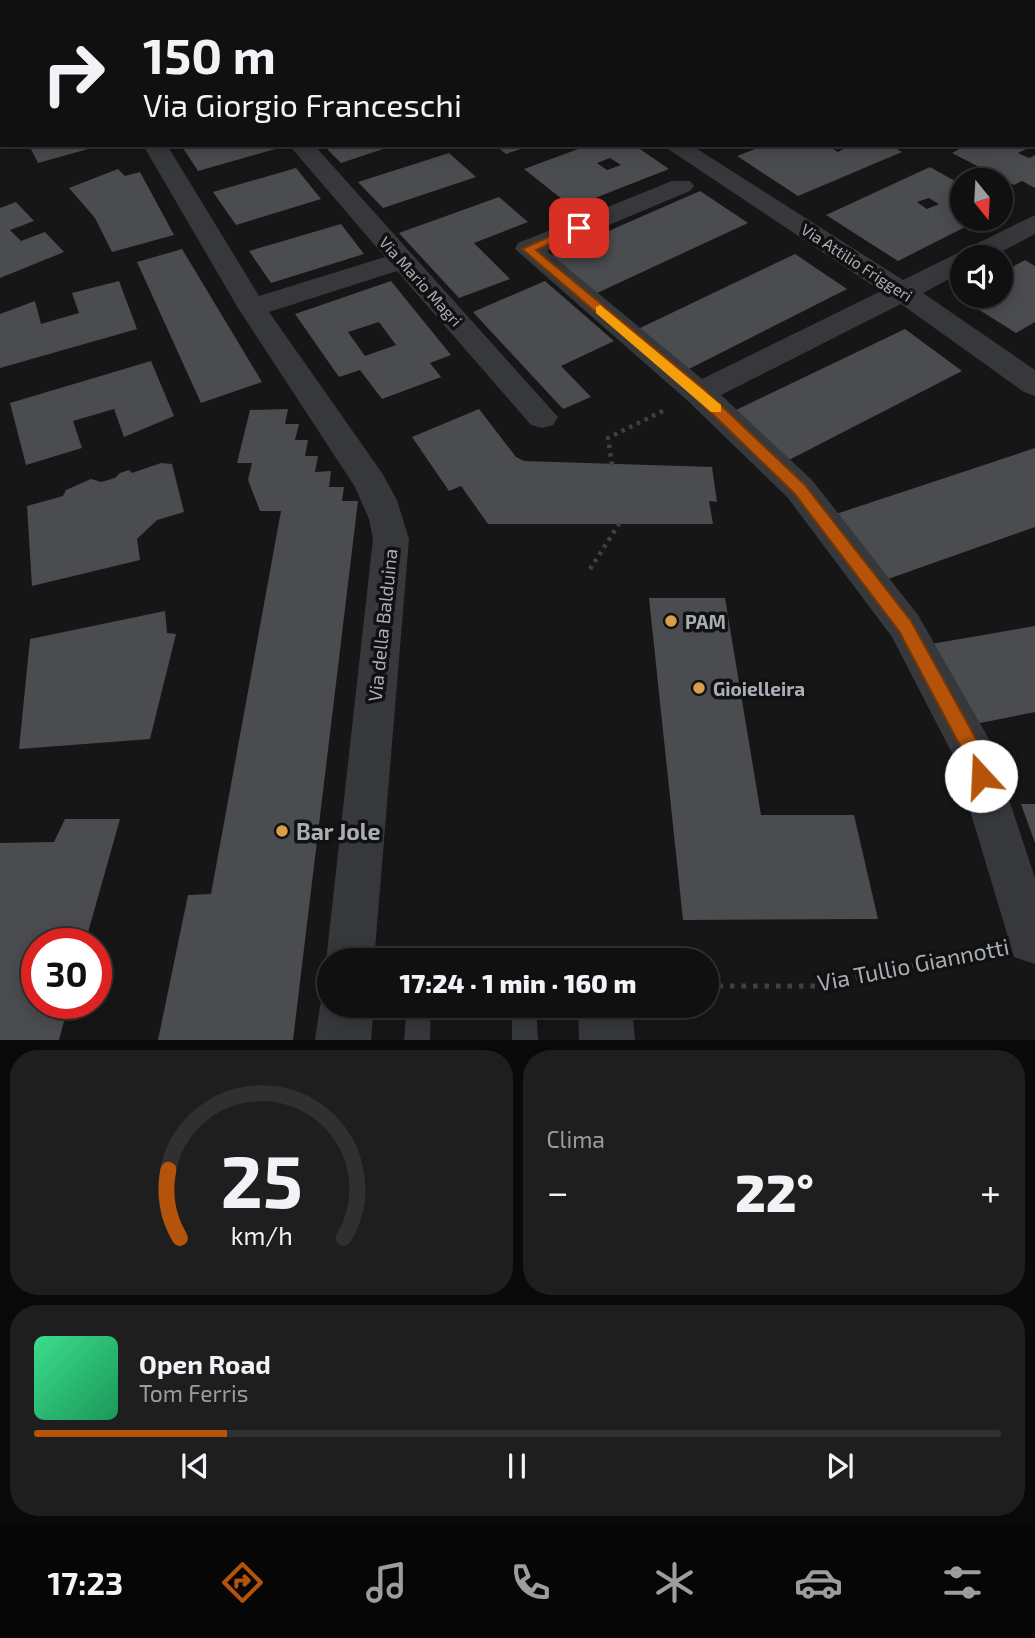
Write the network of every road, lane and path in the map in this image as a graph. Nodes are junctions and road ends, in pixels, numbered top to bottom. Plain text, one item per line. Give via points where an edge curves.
1 (156, 147) edge
2 (303, 147) edge
3 (677, 147) edge
4 (681, 186) dead end
5 (1035, 223) edge
6 (994, 245) edge
7 (402, 260) junction
8 (950, 268) edge
9 (904, 293) junction
10 (252, 308) junction
11 (1035, 385) edge
12 (699, 393) junction
13 (542, 417) dead end
14 (612, 465) dead end
15 (619, 524) dead end
16 (590, 569) dead end
17 (1033, 940) edge
18 (351, 948) edge
19 (719, 986) edge
20 (346, 1018) edge
21 (418, 1018) edge
22 (524, 1018) edge
23 (606, 1018) edge
24 (343, 1040) edge
25 (417, 1040) edge
26 (525, 1040) edge
27 (607, 1040) edge

1 - 10 street, Via della Balduina
2 - 7 street, Via Mario Magri
3 - 9 street, Via Attilio Friggeri
4 - 12 street via 528,249
5 - 6 street
7 - 10 street
7 - 13 street, Via Mario Magri
8 - 9 street
9 - 11 street, Via Attilio Friggeri
9 - 12 street
10 - 18 street, Via della Balduina via 365,475 389,523
12 - 14 path via 608,438
12 - 17 street via 800,489 905,626 974,753
15 - 16 path
17 - 19 path, Via Tullio Giannotti via 817,986
20 - 24 street
21 - 25 lane
22 - 26 lane
23 - 27 street

